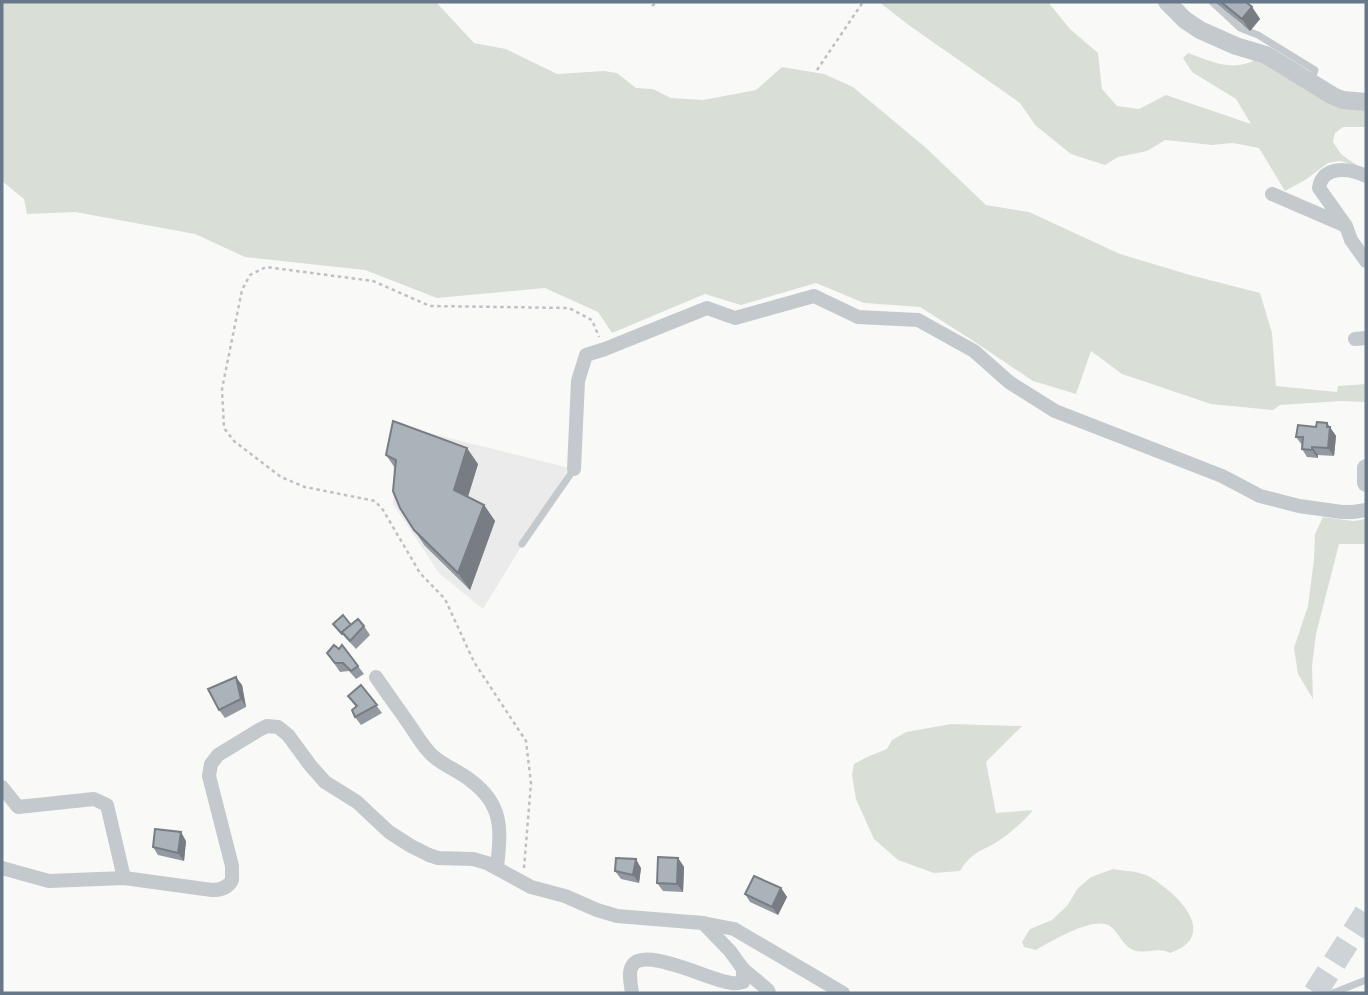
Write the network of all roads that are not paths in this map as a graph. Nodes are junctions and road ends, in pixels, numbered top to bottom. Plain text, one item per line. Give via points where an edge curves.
1 (1167, 2) edge
2 (1212, 2) edge
3 (1312, 82) junction
4 (1366, 102) edge
5 (1366, 176) edge
6 (1272, 194) dead end
7 (1346, 226) junction
8 (1366, 261) edge
9 (1366, 468) edge
10 (574, 469) joint
11 (1366, 483) edge
12 (1366, 510) edge
13 (522, 544) dead end
14 (376, 677) dead end
15 (2, 787) edge
16 (497, 867) junction
17 (2, 868) edge
18 (124, 878) junction
19 (703, 923) junction
20 (743, 969) junction
21 (1366, 980) edge
22 (632, 993) edge
23 (769, 993) edge
24 (843, 993) edge
25 (1333, 993) edge

1 - 3 street via 1200,30 1266,55
2 - 3 lane via 1240,27 1315,70
3 - 4 street via 1343,100
5 - 7 street via 1340,170 1328,172 1320,180 1319,188
6 - 7 street
7 - 8 street
9 - 11 street
10 - 12 street via 578,381 586,355 707,308 735,318 814,296 858,317 918,320 974,351 1009,382 1055,411 1222,476 1260,496 1342,512
10 - 13 lane
14 - 16 street via 428,751 470,780 492,803 499,820
15 - 18 street via 18,807 94,799 107,806
16 - 18 street via 473,859 432,856 404,842 325,782 285,732 270,726 218,755 209,767 232,866 229,885 212,890
16 - 19 street via 523,883 617,916
17 - 18 street via 49,881
19 - 20 street
19 - 24 street via 734,929
20 - 22 street via 743,982 732,984 640,959 630,968
20 - 23 street
21 - 25 lane

